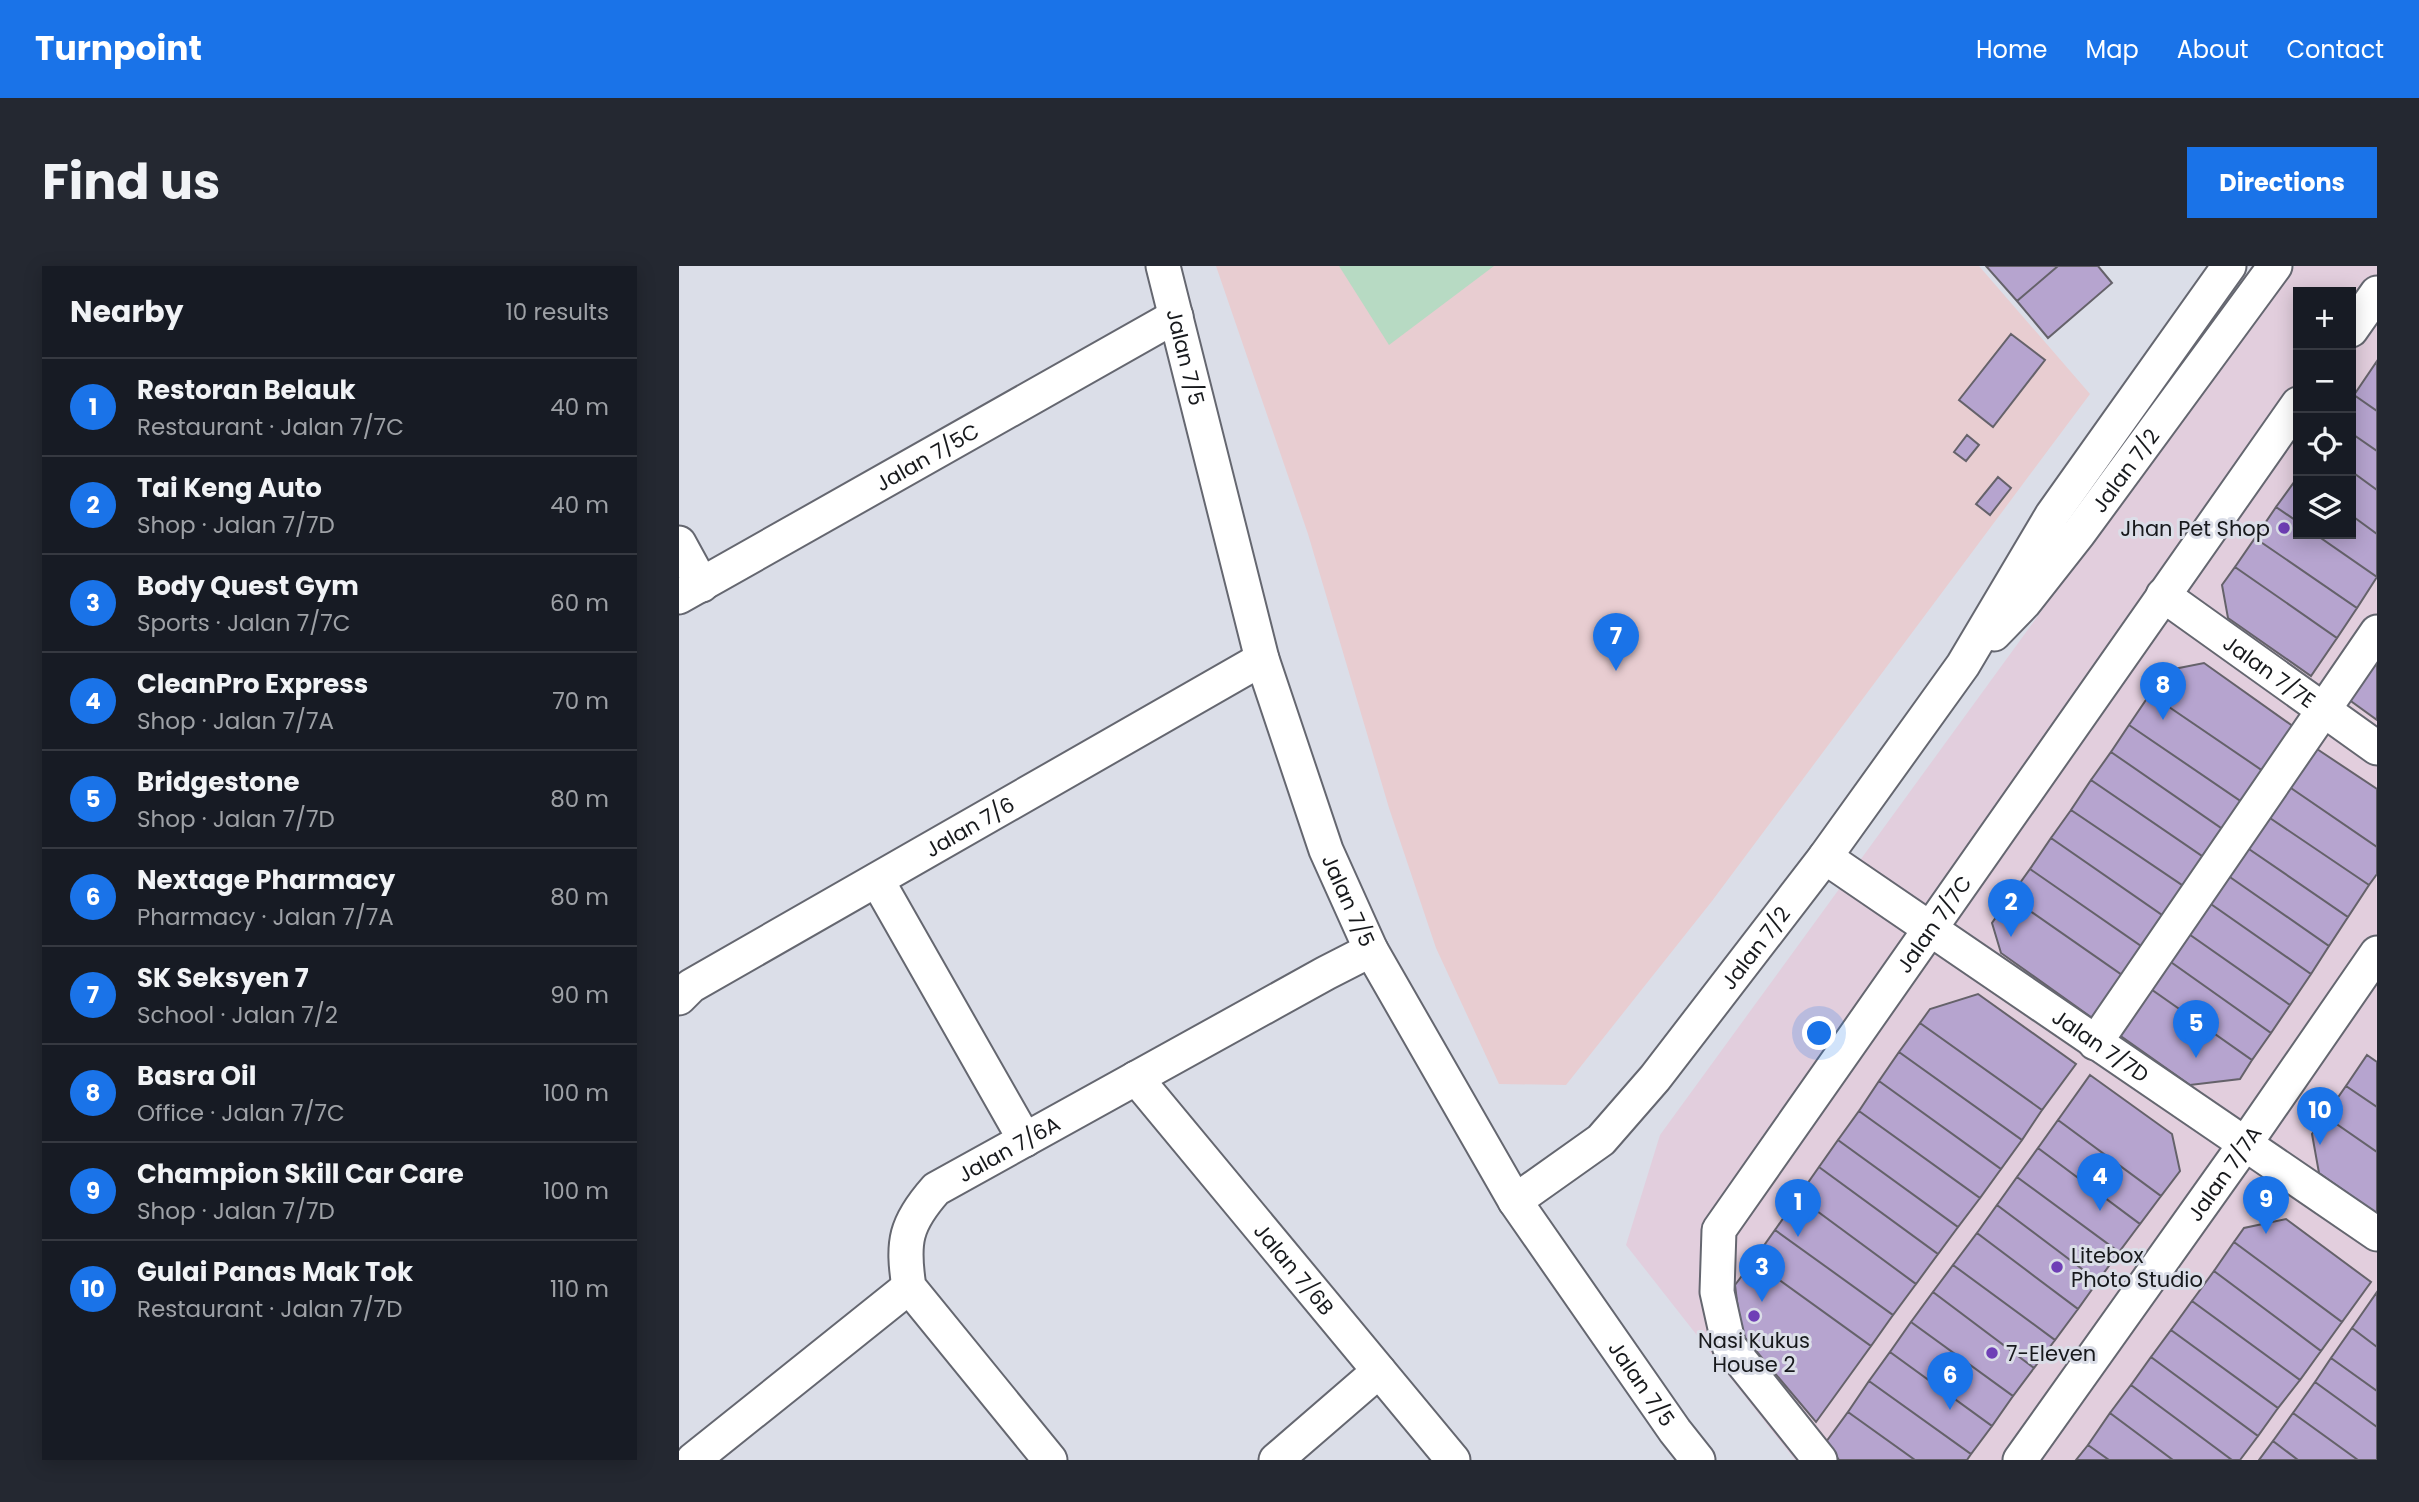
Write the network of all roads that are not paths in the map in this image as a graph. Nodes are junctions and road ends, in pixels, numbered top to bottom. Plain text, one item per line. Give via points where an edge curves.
1 (1163, 266) edge
2 (2229, 266) edge
3 (2275, 266) edge
4 (2377, 293) edge
5 (1176, 316) junction
6 (2356, 323) edge
7 (2293, 411) edge
8 (679, 543) edge
9 (691, 591) edge
10 (2163, 595) junction
11 (2377, 632) edge
12 (1262, 659) junction
13 (1963, 665) junction
14 (2323, 710) junction
15 (2377, 748) edge
16 (1825, 857) junction
17 (877, 880) junction
18 (1931, 929) junction
19 (1371, 950) junction
20 (2377, 953) edge
21 (679, 998) edge
22 (2095, 1043) junction
23 (1136, 1078) junction
24 (1025, 1140) junction
25 (2245, 1144) junction
26 (1515, 1201) junction
27 (2377, 1234) edge
28 (909, 1287) junction
29 (1379, 1371) junction
30 (693, 1460) edge
31 (1050, 1460) edge
32 (1276, 1460) edge
33 (1453, 1460) edge
34 (1698, 1460) edge
35 (1820, 1460) edge
36 (2020, 1460) edge

1 - 5 street, Jalan 7/5
2 - 13 street, Jalan 7/2 via 2052,515
3 - 13 street, Jalan 7/2 via 2079,533 2032,593
4 - 6 street
5 - 9 street, Jalan 7/5C
5 - 12 street, Jalan 7/5
7 - 10 street, Jalan 7/7C
8 - 9 street
10 - 14 street, Jalan 7/7E
10 - 18 street, Jalan 7/7C
11 - 14 street
12 - 17 street, Jalan 7/6
12 - 19 street, Jalan 7/5 via 1326,850
13 - 16 street, Jalan 7/2
14 - 15 street, Jalan 7/7E
14 - 22 street
16 - 18 street, Jalan 7/7D
16 - 26 street, Jalan 7/2 via 1655,1078 1601,1140
17 - 21 street, Jalan 7/6 via 691,986
17 - 24 street
18 - 22 street, Jalan 7/7D
18 - 35 street, Jalan 7/7C via 1720,1230 1717,1292 1729,1346
19 - 23 street, Jalan 7/6A
19 - 26 street, Jalan 7/5
20 - 25 street, Jalan 7/7A
22 - 25 street, Jalan 7/7D
23 - 24 street, Jalan 7/6A
23 - 29 street, Jalan 7/6B
24 - 28 street, Jalan 7/6A via 936,1189 918,1209 907,1233
25 - 27 street, Jalan 7/7D
25 - 36 street, Jalan 7/7A
26 - 34 street, Jalan 7/5
28 - 30 street
28 - 31 street
29 - 32 street
29 - 33 street, Jalan 7/6B

